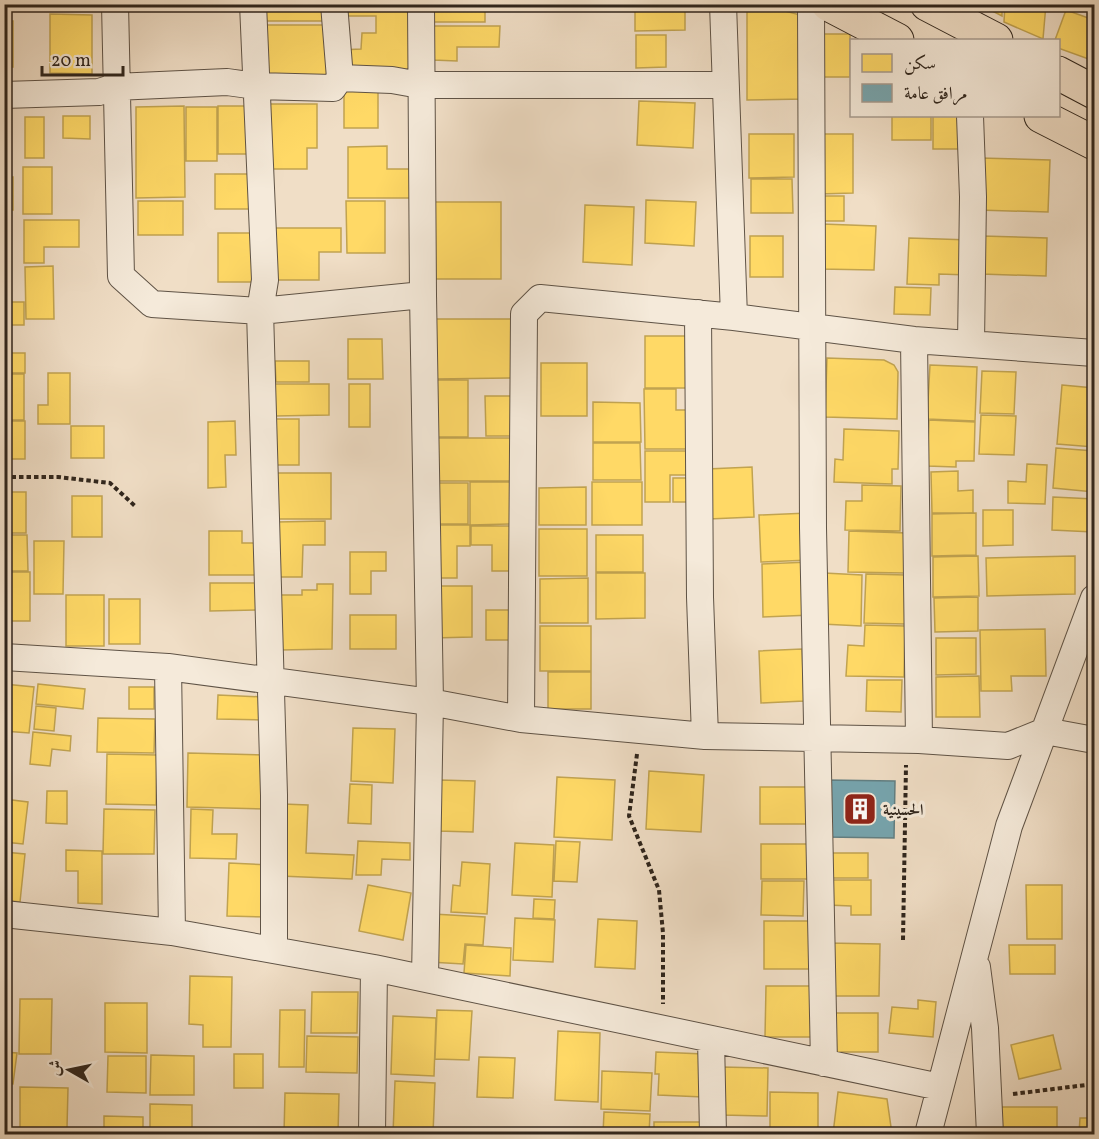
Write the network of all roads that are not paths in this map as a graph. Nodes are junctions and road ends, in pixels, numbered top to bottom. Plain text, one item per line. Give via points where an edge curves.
1 (115, 4) edge
2 (253, 4) edge
3 (334, 4) edge
4 (421, 4) edge
5 (723, 4) edge
6 (811, 4) edge
7 (828, 4) edge
8 (927, 4) edge
9 (895, 39) edge
10 (994, 39) edge
11 (1060, 74) edge
12 (340, 78) junction
13 (420, 85) junction
14 (725, 85) junction
15 (256, 86) junction
16 (115, 87) junction
17 (1095, 92) edge
18 (4, 95) edge
19 (970, 117) edge
20 (1043, 117) edge
21 (1095, 143) edge
22 (423, 295) junction
23 (260, 310) junction
24 (698, 313) junction
25 (734, 317) junction
26 (812, 327) junction
27 (914, 340) junction
28 (970, 344) junction
29 (1095, 353) edge
30 (1095, 598) edge
31 (4, 657) edge
32 (168, 667) junction
33 (270, 681) junction
34 (430, 702) junction
35 (521, 719) junction
36 (1045, 731) junction
37 (705, 736) junction
38 (818, 738) junction
39 (913, 740) junction
40 (1095, 740) edge
41 (4, 914) edge
42 (172, 932) junction
43 (274, 950) junction
44 (975, 954) junction
45 (374, 969) junction
46 (425, 978) junction
47 (711, 1039) junction
48 (824, 1063) junction
49 (940, 1087) junction
50 (372, 1134) edge
51 (713, 1134) edge
52 (928, 1134) edge
53 (990, 1134) edge

1 - 16 street
2 - 15 street
3 - 12 street
4 - 13 street
5 - 14 street
6 - 26 street
7 - 9 main road
8 - 10 main road
11 - 17 main road
12 - 13 street
12 - 15 street via 333,88
13 - 14 street
13 - 22 street
14 - 25 street
15 - 16 street via 227,82
15 - 23 street via 265,280
16 - 18 street via 99,92
16 - 23 street via 121,276 152,304
19 - 28 street
20 - 21 main road
22 - 23 street
22 - 34 street
23 - 33 street
24 - 25 street
24 - 35 street via 540,298 524,314
24 - 37 street
25 - 26 street
26 - 27 street
26 - 38 street
27 - 28 street
27 - 39 street
28 - 29 street
30 - 36 street
31 - 32 street
32 - 33 street
32 - 42 street
33 - 34 street
33 - 43 street
34 - 35 street
34 - 46 street
35 - 37 street
36 - 39 street via 1008,746
36 - 40 street
36 - 44 street via 1009,826
37 - 38 street
38 - 39 street
38 - 48 street
41 - 42 street
42 - 43 street
43 - 45 street
44 - 49 street
44 - 53 street via 985,1028
45 - 46 street
45 - 50 street
46 - 47 street
47 - 48 street
47 - 51 street
48 - 49 street
49 - 52 street

